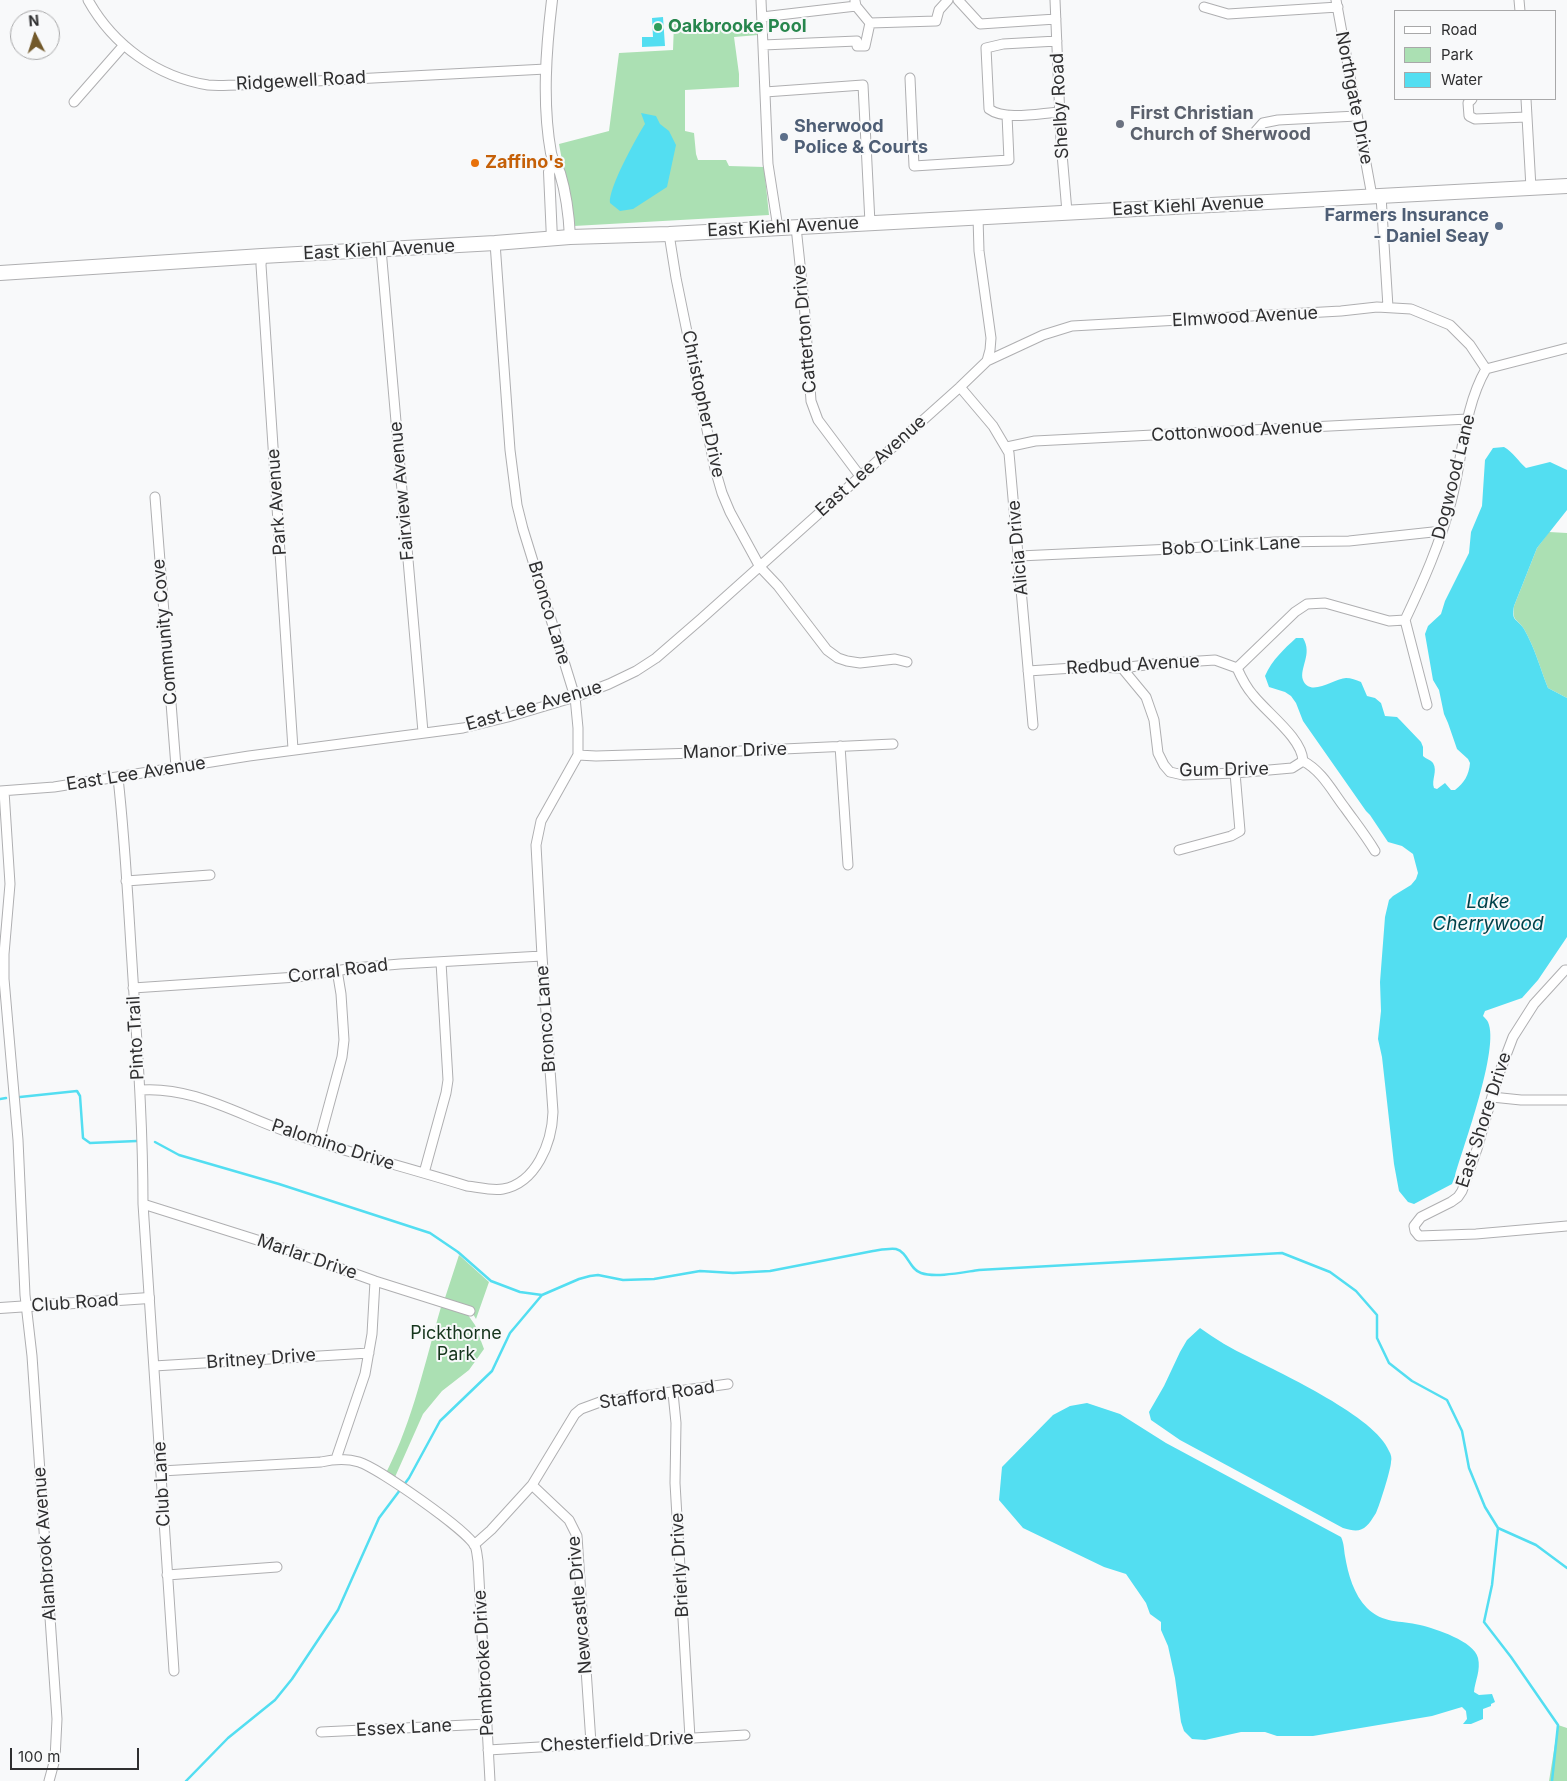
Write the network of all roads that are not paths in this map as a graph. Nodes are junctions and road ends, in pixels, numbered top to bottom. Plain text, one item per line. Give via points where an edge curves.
1 (88, 0) edge
2 (552, 0) edge
3 (761, 0) edge
4 (948, 0) edge
5 (958, 0) edge
6 (1055, 0) edge
7 (855, 3) edge
8 (1337, 3) edge
9 (1204, 7) dead end
10 (762, 17) junction
11 (1056, 19) junction
12 (870, 23) junction
13 (1057, 41) junction
14 (124, 45) junction
15 (763, 45) junction
16 (546, 69) junction
17 (910, 78) dead end
18 (765, 92) junction
19 (1471, 100) edge
20 (1526, 100) edge
21 (74, 102) dead end
22 (1060, 112) junction
23 (1007, 115) junction
24 (1357, 116) junction
25 (1528, 117) junction
26 (1255, 132) dead end
27 (553, 163) junction
28 (1567, 186) edge
29 (1532, 188) junction
30 (1377, 196) junction
31 (1067, 212) junction
32 (978, 217) junction
33 (870, 223) junction
34 (796, 227) junction
35 (778, 228) junction
36 (669, 234) junction
37 (570, 237) junction
38 (552, 239) junction
39 (494, 243) junction
40 (381, 249) junction
41 (262, 256) junction
42 (0, 273) edge
43 (1388, 307) junction
44 (1567, 348) edge
45 (987, 361) junction
46 (1486, 369) junction
47 (960, 387) junction
48 (1468, 419) junction
49 (1007, 446) junction
50 (860, 476) junction
51 (154, 497) dead end
52 (1442, 531) junction
53 (1019, 556) junction
54 (760, 567) junction
55 (1405, 620) junction
56 (907, 662) dead end
57 (1122, 668) junction
58 (1237, 668) junction
59 (1028, 671) junction
60 (575, 697) junction
61 (1426, 706) dead end
62 (1033, 725) dead end
63 (424, 732) junction
64 (893, 744) dead end
65 (840, 746) junction
66 (293, 749) junction
67 (578, 755) junction
68 (1303, 761) junction
69 (176, 767) junction
70 (1234, 773) junction
71 (118, 778) junction
72 (2, 791) edge
73 (1179, 850) dead end
74 (1375, 850) dead end
75 (848, 865) dead end
76 (210, 875) dead end
77 (126, 881) junction
78 (542, 956) junction
79 (441, 962) junction
80 (337, 970) junction
81 (1567, 970) edge
82 (134, 988) junction
83 (140, 1090) junction
84 (1492, 1097) junction
85 (1567, 1100) edge
86 (319, 1142) junction
87 (424, 1173) junction
88 (526, 1177) joint
89 (143, 1204) junction
90 (1567, 1226) edge
91 (375, 1281) junction
92 (149, 1298) junction
93 (26, 1306) junction
94 (0, 1308) edge
95 (470, 1311) dead end
96 (369, 1353) junction
97 (154, 1366) junction
98 (728, 1384) dead end
99 (673, 1393) junction
100 (336, 1459) junction
101 (161, 1471) junction
102 (532, 1485) junction
103 (474, 1545) junction
104 (277, 1567) dead end
105 (167, 1574) junction
106 (174, 1671) dead end
107 (487, 1724) junction
108 (321, 1732) dead end
109 (746, 1735) dead end
110 (690, 1738) junction
111 (591, 1743) junction
112 (488, 1750) junction
113 (49, 1781) edge
114 (490, 1781) edge

1 - 14 street, Ridgewell Road via 101,21
2 - 16 street
3 - 10 street
4 - 12 street via 939,10 936,21
5 - 11 street via 980,24
6 - 11 street, Shelby Road
7 - 10 street
7 - 12 street
8 - 9 street via 1228,14
8 - 24 street, Northgate Drive
10 - 15 street
11 - 13 street, Shelby Road
12 - 15 street via 865,46 857,46 857,41
13 - 22 street, Shelby Road
13 - 23 street via 986,48 989,109
14 - 16 street, Ridgewell Road via 144,61 167,72 208,85
14 - 21 street
15 - 18 street
16 - 27 street
17 - 23 street via 914,166 1009,160
18 - 33 street via 863,85
18 - 35 street via 768,164
19 - 25 street via 1468,110 1475,120
20 - 25 street
22 - 23 street
22 - 31 street, Shelby Road
24 - 26 street via 1278,120 1263,124
24 - 30 street, Northgate Drive
25 - 29 street
27 - 37 street via 559,171
27 - 38 street via 549,172
28 - 29 main road, East Kiehl Avenue
29 - 30 main road, East Kiehl Avenue
30 - 31 main road, East Kiehl Avenue
30 - 43 street, Northgate Drive
31 - 32 main road, East Kiehl Avenue
32 - 33 main road, East Kiehl Avenue
32 - 45 street via 979,250 991,338
33 - 34 main road, East Kiehl Avenue
34 - 35 main road, East Kiehl Avenue
34 - 50 street, Catterton Drive via 811,401 818,420
35 - 36 main road, East Kiehl Avenue
36 - 37 main road, East Kiehl Avenue
36 - 54 street, Christopher Drive via 715,469 730,512
37 - 38 main road, East Kiehl Avenue
38 - 39 main road, East Kiehl Avenue
39 - 40 main road, East Kiehl Avenue
39 - 60 street, Bronco Lane via 517,506
40 - 41 main road, East Kiehl Avenue
40 - 63 street, Fairview Avenue
41 - 42 main road, East Kiehl Avenue
41 - 66 street, Park Avenue
43 - 45 street, Elmwood Avenue via 1087,324 1056,330
43 - 46 street, Elmwood Avenue via 1411,309 1450,325 1470,345
44 - 46 street
45 - 47 street, East Lee Avenue
46 - 48 street, Dogwood Lane via 1474,393
47 - 49 street, Alicia Drive
47 - 50 street, East Lee Avenue
48 - 49 street, Cottonwood Avenue via 1035,441
48 - 52 street, Dogwood Lane
49 - 53 street, Alicia Drive
50 - 54 street, East Lee Avenue
51 - 69 street, Community Cove
52 - 53 street, Bob O Link Lane via 1349,541
52 - 55 street, Dogwood Lane
53 - 59 street, Alicia Drive
54 - 56 street, Christopher Drive via 832,654 860,663 895,659
54 - 60 street, East Lee Avenue via 656,658 609,684
55 - 58 street via 1389,621 1325,603 1307,604
55 - 61 street
57 - 58 street, Redbud Avenue via 1215,660
57 - 59 street, Redbud Avenue
57 - 70 street, Gum Drive via 1146,697 1154,720 1158,753 1170,772 1183,775
58 - 68 street via 1252,694 1289,734 1301,751
59 - 62 street, Alicia Drive
60 - 63 street, East Lee Avenue via 487,723
60 - 67 street, Bronco Lane
63 - 66 street, East Lee Avenue
64 - 65 street, Manor Drive
65 - 67 street, Manor Drive
65 - 75 street
66 - 69 street, East Lee Avenue
67 - 78 street, Bronco Lane via 538,831 536,854
68 - 70 street, Gum Drive via 1292,768
68 - 74 street via 1327,782
69 - 71 street, East Lee Avenue
70 - 73 street via 1240,831
71 - 72 street, East Lee Avenue
71 - 77 street, Pinto Trail
72 - 93 street, Alanbrook Avenue via 10,884 4,979 18,1140
76 - 77 street
77 - 82 street, Pinto Trail
78 - 79 street, Corral Road
78 - 88 street, Bronco Lane via 553,1120 546,1149
79 - 80 street, Corral Road
79 - 87 street via 448,1080
80 - 82 street, Corral Road via 297,977
80 - 86 street via 342,1057
81 - 84 street, East Shore Drive via 1534,1004 1513,1036
82 - 83 street, Pinto Trail
83 - 86 street, Palomino Drive via 157,1089 192,1096
83 - 89 street, Pinto Trail
84 - 85 street
84 - 90 street, East Shore Drive via 1462,1191 1451,1202 1416,1221 1415,1231 1420,1236
86 - 87 street, Palomino Drive
87 - 88 street, Palomino Drive via 467,1186 496,1190 515,1185
89 - 91 street, Marlar Drive
89 - 92 street, Pinto Trail
91 - 95 street, Marlar Drive
91 - 96 street
92 - 93 street, Club Road
92 - 97 street, Club Lane
93 - 94 street, Club Road
93 - 113 street, Alanbrook Avenue via 57,1719 55,1760
96 - 97 street, Britney Drive
96 - 100 street
97 - 101 street, Club Lane
98 - 99 street, Stafford Road
99 - 102 street, Stafford Road via 600,1402 581,1409
99 - 110 street, Brierly Drive
100 - 101 street
100 - 103 street via 372,1467 451,1522
101 - 105 street, Club Lane
102 - 103 street, Stafford Road
102 - 111 street, Newcastle Drive via 569,1520 577,1536
103 - 107 street, Pembrooke Drive via 478,1561
104 - 105 street
105 - 106 street, Club Lane
107 - 108 street, Essex Lane
107 - 112 street, Pembrooke Drive
109 - 110 street, Chesterfield Drive
110 - 111 street, Chesterfield Drive
111 - 112 street, Chesterfield Drive
112 - 114 street, Pembrooke Drive

